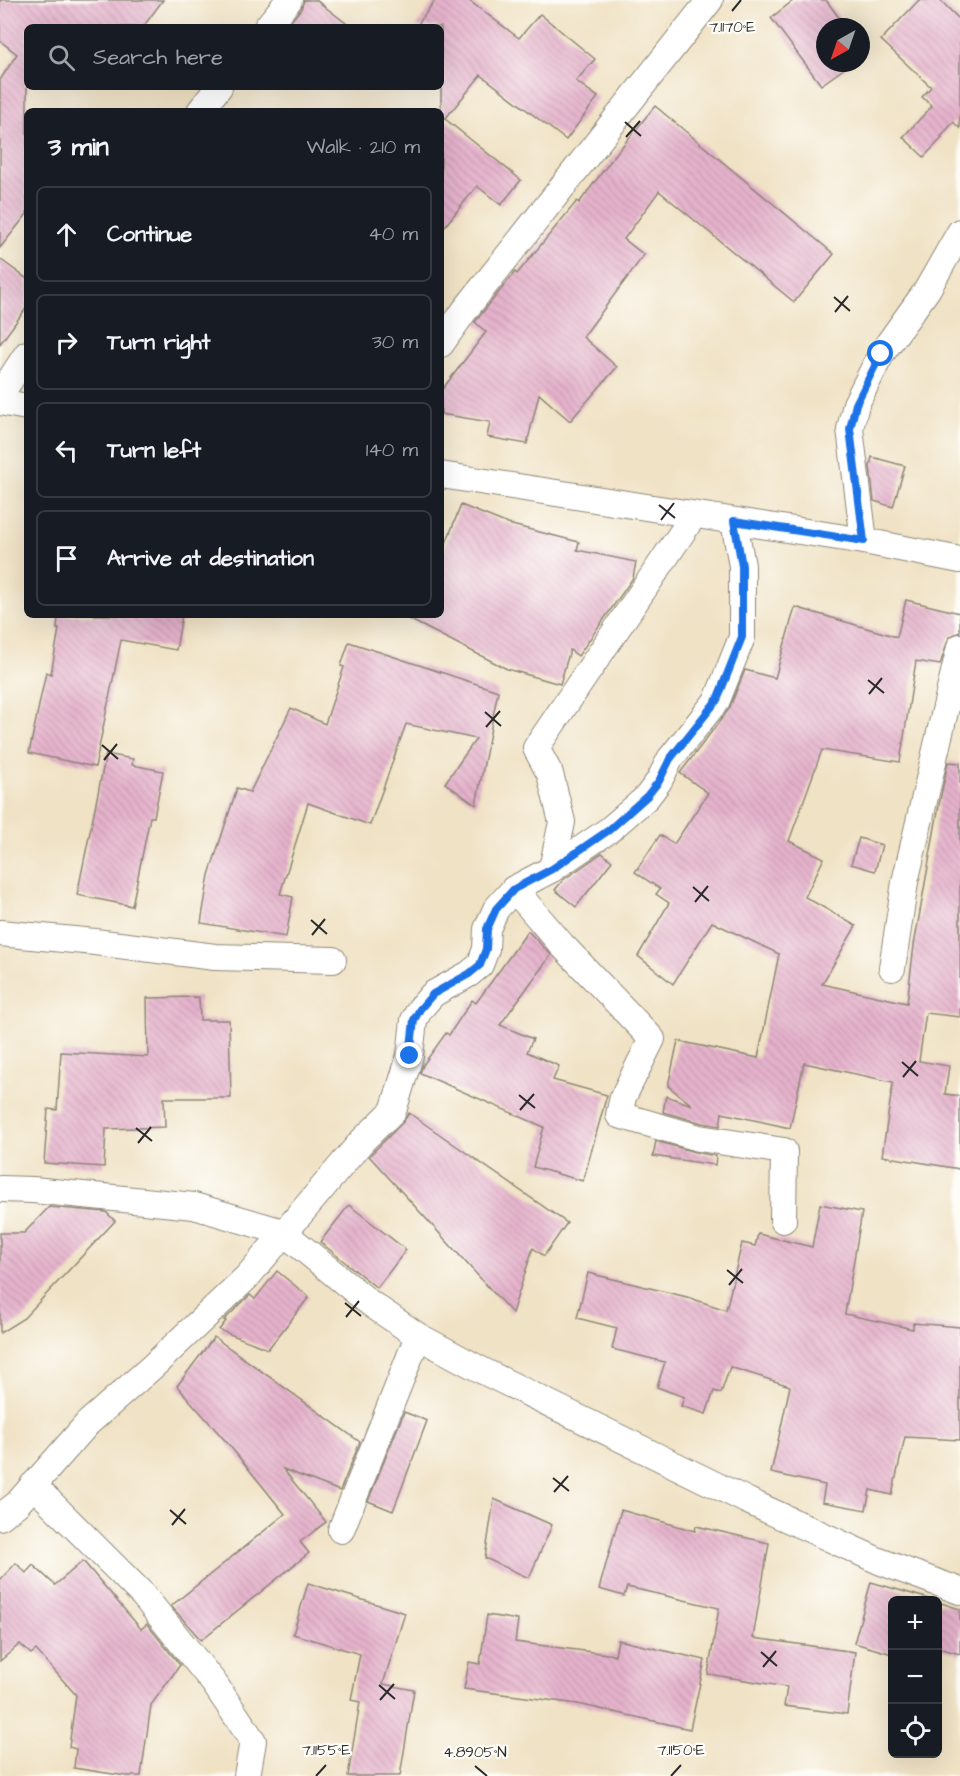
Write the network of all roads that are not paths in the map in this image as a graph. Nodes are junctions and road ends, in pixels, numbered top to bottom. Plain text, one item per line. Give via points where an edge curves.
1 (289, 0) edge
2 (710, 0) edge
3 (269, 24) edge
4 (217, 90) edge
5 (202, 108) edge
6 (960, 232) edge
7 (444, 340) edge
8 (24, 359) edge
9 (0, 395) edge
10 (0, 402) edge
11 (24, 406) edge
12 (444, 475) edge
13 (694, 515) junction
14 (734, 521) junction
15 (864, 541) junction
16 (960, 560) edge
17 (960, 647) edge
18 (552, 869) junction
19 (514, 889) junction
20 (0, 933) edge
21 (333, 960) dead end
22 (892, 968) dead end
23 (0, 1189) edge
24 (783, 1220) dead end
25 (283, 1232) junction
26 (418, 1336) junction
27 (33, 1485) junction
28 (0, 1517) edge
29 (341, 1530) dead end
30 (960, 1591) edge
31 (247, 1776) edge

1 - 3 street
2 - 7 street
4 - 5 street
6 - 15 street via 927,290 881,354 856,404 850,429
8 - 9 street
10 - 11 street
12 - 13 street
13 - 14 street
13 - 18 street via 536,748 550,774 562,822
14 - 15 street
14 - 18 street via 742,566 742,637 717,700 670,759 647,796 609,830
15 - 16 street
17 - 22 street via 905,882
18 - 19 street
19 - 24 street via 652,1039 623,1097 619,1115 699,1138 784,1150
19 - 25 street via 496,909 487,929 480,965 433,994 414,1020 410,1056 393,1111
20 - 21 street via 215,957
23 - 25 street via 194,1206
25 - 26 street via 371,1304
25 - 27 street via 247,1277 88,1423
26 - 29 street
26 - 30 street via 748,1501 879,1561
27 - 28 street
27 - 31 street via 143,1595 214,1683 253,1741

